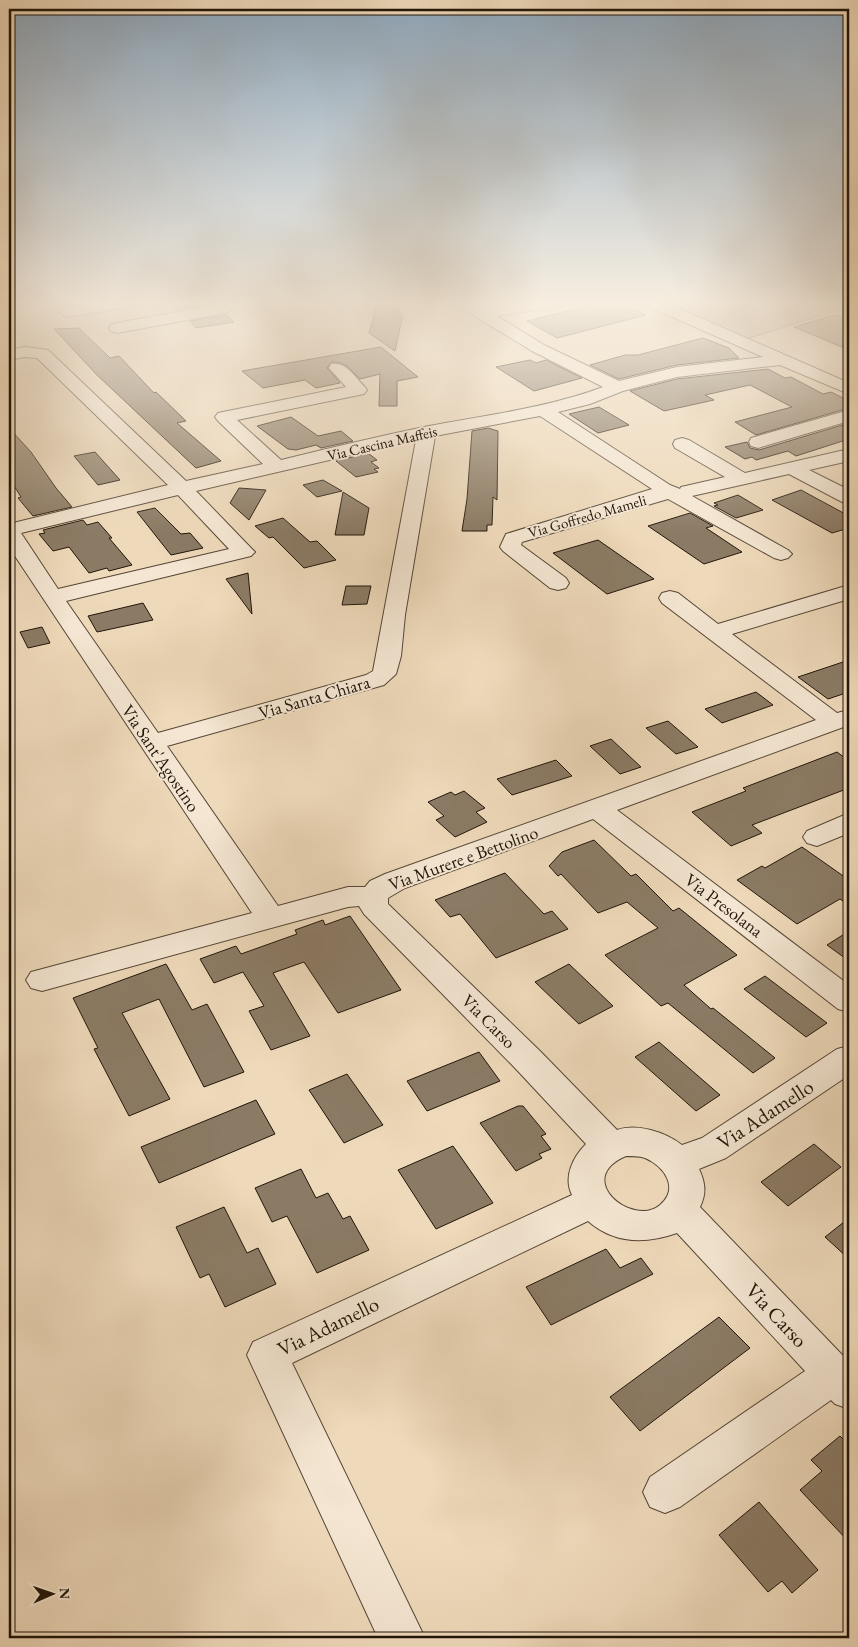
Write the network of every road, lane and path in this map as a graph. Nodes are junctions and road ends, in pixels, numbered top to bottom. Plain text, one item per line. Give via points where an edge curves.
1 (69, 378) edge
2 (346, 378) edge
3 (598, 378) edge
4 (654, 378) edge
5 (821, 378) edge
6 (617, 387) junction
7 (849, 390) edge
8 (543, 410) junction
9 (849, 415) edge
10 (427, 432) junction
11 (758, 442) dead end
12 (682, 444) dead end
13 (849, 455) edge
14 (277, 466) junction
15 (792, 468) junction
16 (742, 479) junction
17 (662, 487) junction
18 (182, 488) junction
19 (688, 491) dead end
20 (849, 498) edge
21 (9, 530) edge
22 (781, 554) dead end
23 (18, 562) edge
24 (558, 583) dead end
25 (849, 592) edge
26 (53, 597) junction
27 (670, 598) dead end
28 (715, 632) junction
29 (842, 720) edge
30 (151, 743) junction
31 (598, 809) junction
32 (849, 822) edge
33 (817, 838) dead end
34 (373, 896) junction
35 (270, 918) junction
36 (42, 980) dead end
37 (849, 1001) edge
38 (849, 1058) edge
39 (610, 1146) junction
40 (677, 1162) junction
41 (592, 1202) junction
42 (680, 1211) junction
43 (842, 1382) edge
44 (665, 1492) dead end
45 (402, 1638) edge

1 - 18 street
2 - 14 street via 358,390 224,418
3 - 6 street
4 - 6 street, Via Cascina Maffeis
5 - 7 street
6 - 8 street, Via Cascina Maffeis via 584,400
8 - 10 street, Via Cascina Maffeis
8 - 17 street, Via Goffredo Mameli
9 - 11 street
10 - 14 street, Via Cascina Maffeis
10 - 30 street, Via Santa Chiara via 384,674 375,680
12 - 16 street
13 - 15 street
14 - 18 street, Via Cascina Maffeis
15 - 16 street
15 - 20 street
16 - 19 street
17 - 22 street, Via Goffredo Mameli
17 - 24 street, Via Goffredo Mameli via 662,494 513,538 510,546
18 - 21 street, Via Cascina Maffeis
18 - 26 street via 244,552
21 - 23 street, Via Sant'Agostino
23 - 26 street, Via Sant'Agostino
25 - 28 street
26 - 30 street, Via Sant'Agostino
27 - 28 street
28 - 29 street
29 - 31 street, Via Murere e Bettolino
30 - 35 street, Via Sant'Agostino
31 - 34 street, Via Murere e Bettolino via 395,881 380,888
31 - 37 street, Via Presolana
32 - 33 street
34 - 35 street, Via Murere e Bettolino via 348,896
34 - 39 street, Via Carso via 374,907
35 - 36 street, Via Murere e Bettolino
38 - 40 street, Via Adamello via 714,1148
39 - 40 street via 638,1142 666,1152
39 - 41 street via 589,1163 585,1175 586,1189
40 - 42 street via 688,1186
41 - 42 street via 619,1222 636,1226 668,1220
41 - 45 street, Via Adamello via 267,1355
42 - 43 street, Via Carso
43 - 44 street, Via Carso

